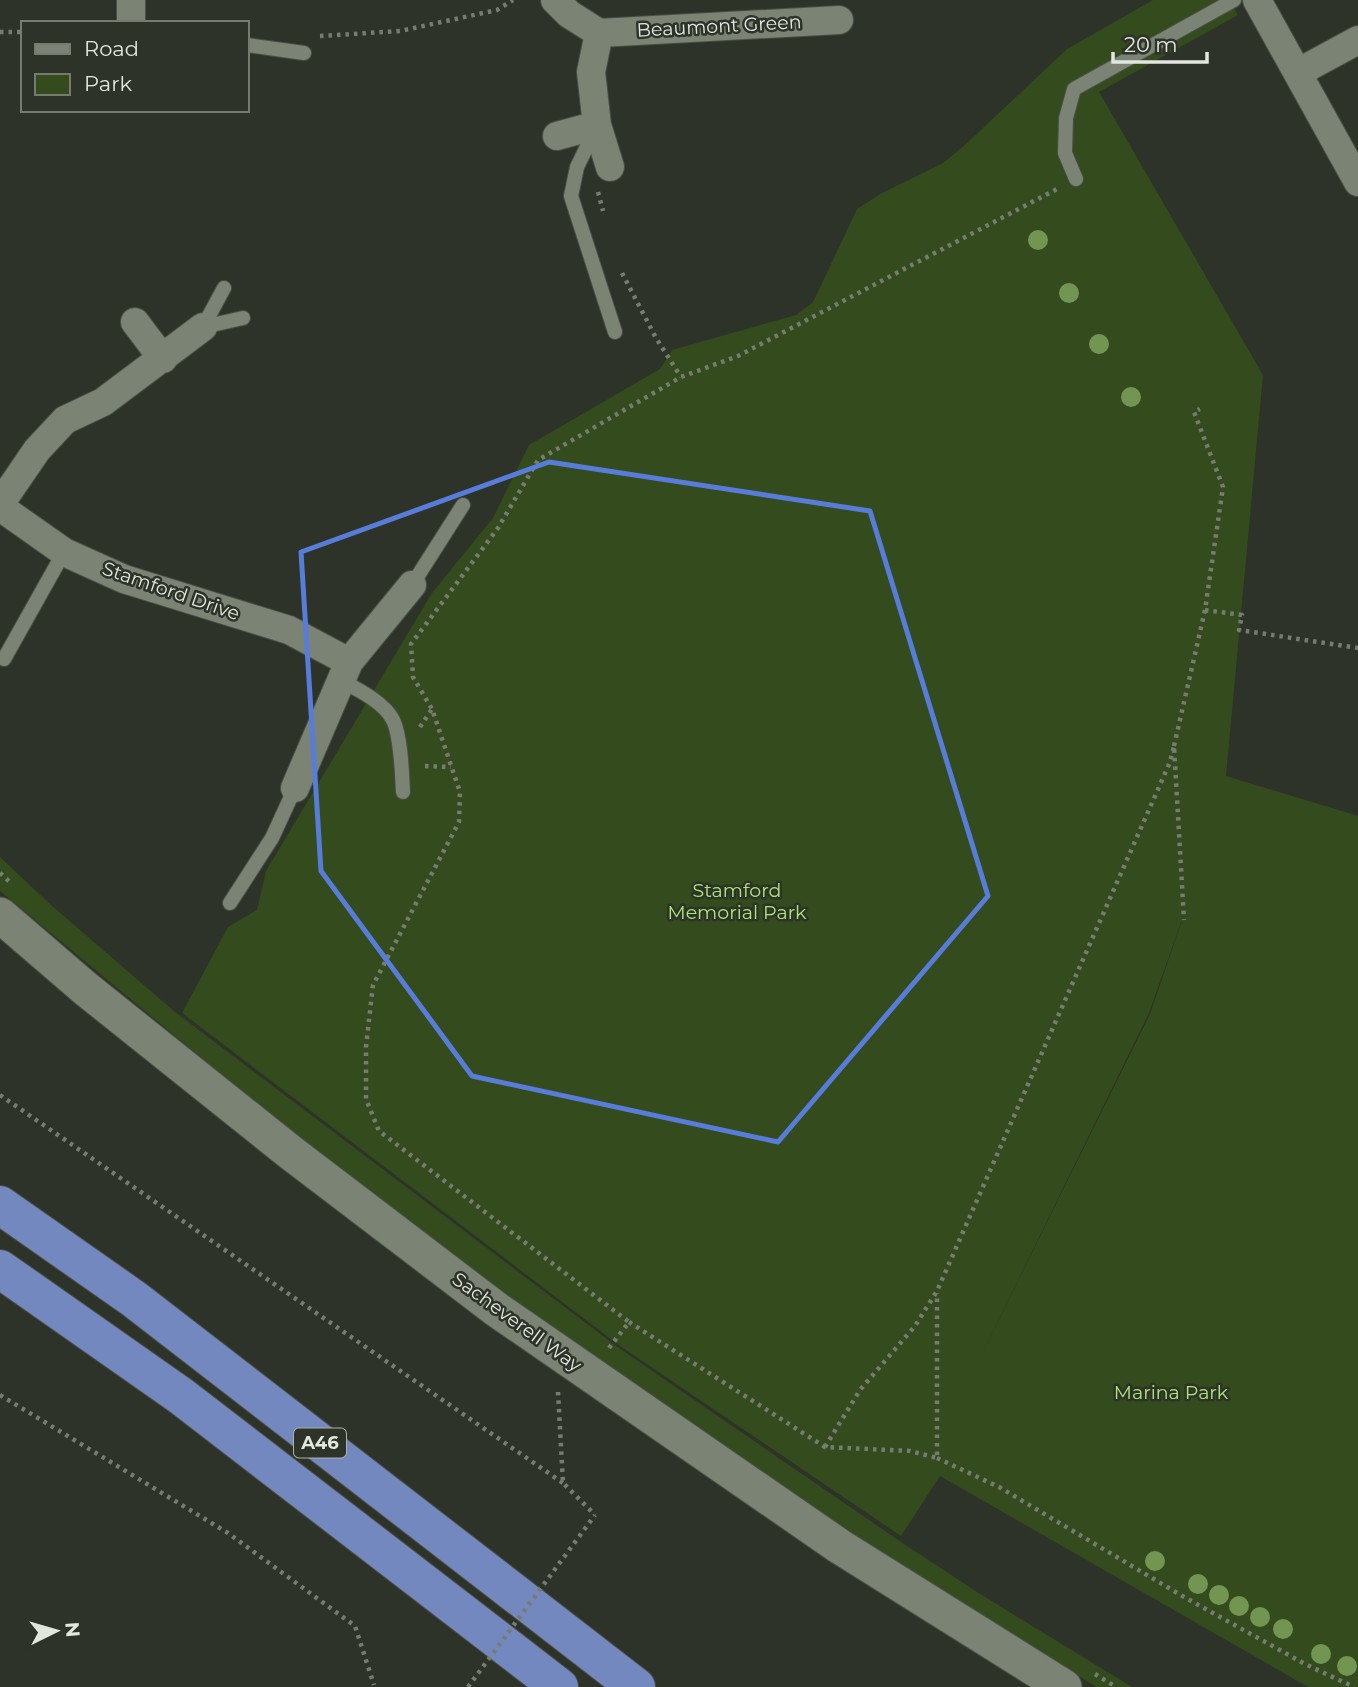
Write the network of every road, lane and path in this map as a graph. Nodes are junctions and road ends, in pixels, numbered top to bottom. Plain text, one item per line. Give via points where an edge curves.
1 (131, 0) edge
2 (513, 0) edge
3 (555, 0) edge
4 (1234, 0) edge
5 (1257, 0) edge
6 (839, 20) dead end
7 (131, 21) edge
8 (0, 32) edge
9 (21, 32) edge
10 (599, 33) junction
11 (312, 36) dead end
12 (1358, 40) edge
13 (248, 45) edge
14 (304, 53) dead end
15 (1299, 72) junction
16 (597, 125) junction
17 (557, 136) dead end
18 (610, 167) joint
19 (1076, 179) joint
20 (1358, 182) edge
21 (606, 223) dead end
22 (621, 271) dead end
23 (224, 288) dead end
24 (243, 318) dead end
25 (135, 322) dead end
26 (204, 327) junction
27 (615, 332) dead end
28 (163, 359) junction
29 (681, 377) junction
30 (1200, 409) dead end
31 (0, 505) edge
32 (463, 505) dead end
33 (64, 552) junction
34 (412, 585) joint
35 (1205, 610) junction
36 (1358, 648) edge
37 (1, 663) edge
38 (345, 671) junction
39 (1174, 746) junction
40 (422, 758) dead end
41 (451, 767) junction
42 (295, 788) joint
43 (403, 792) dead end
44 (0, 873) edge
45 (10, 903) edge
46 (230, 904) dead end
47 (1184, 920) dead end
48 (0, 1094) edge
49 (0, 1205) edge
50 (0, 1269) edge
51 (937, 1291) junction
52 (629, 1322) junction
53 (590, 1374) junction
54 (0, 1395) edge
55 (825, 1447) junction
56 (937, 1458) junction
57 (563, 1483) junction
58 (1079, 1680) edge
59 (375, 1686) edge
60 (468, 1687) edge
61 (559, 1687) edge
62 (636, 1687) edge
63 (1116, 1687) edge
64 (1354, 1687) edge

1 - 7 street
2 - 11 path via 497,10 400,32
3 - 10 street
4 - 19 lane via 1074,89 1066,118 1065,153
5 - 15 street
6 - 10 street, Beaumont Green
8 - 9 path
10 - 16 street via 591,72
12 - 15 street
13 - 14 lane
15 - 20 street
16 - 17 street
16 - 18 street
16 - 27 lane via 577,167 571,196
18 - 21 path via 597,189
19 - 29 path via 738,356
22 - 29 path
23 - 26 lane
24 - 26 lane
25 - 28 street
26 - 28 street, Stamford Drive
28 - 31 street, Stamford Drive via 103,402 65,420 37,450
29 - 41 path via 538,460 498,528 411,644 413,677 432,709
30 - 35 path via 1194,412 1223,486
31 - 33 street, Stamford Drive
32 - 34 lane
33 - 37 lane
33 - 38 street, Stamford Drive via 124,579 289,630
34 - 38 street
35 - 36 path via 1242,615 1239,630
35 - 39 path
38 - 42 street
38 - 43 lane via 393,720
39 - 47 path
39 - 51 path
40 - 41 path via 425,767
41 - 52 path via 460,792 459,822 373,985 366,1099 379,1132
42 - 46 lane via 272,838
44 - 45 path
45 - 53 street, Sacheverell Way via 86,989 496,1309
48 - 57 path
49 - 62 highway, A46 via 134,1299
50 - 61 highway, A46 via 181,1396
51 - 55 path via 915,1326 860,1390
51 - 56 path
52 - 53 path
52 - 55 path
53 - 57 path via 558,1388
53 - 58 street, Sacheverell Way via 839,1546
54 - 59 path via 228,1533 355,1626
55 - 56 path via 910,1451
56 - 64 path via 999,1487 1184,1597
57 - 60 path, bridge via 595,1515
58 - 63 path

